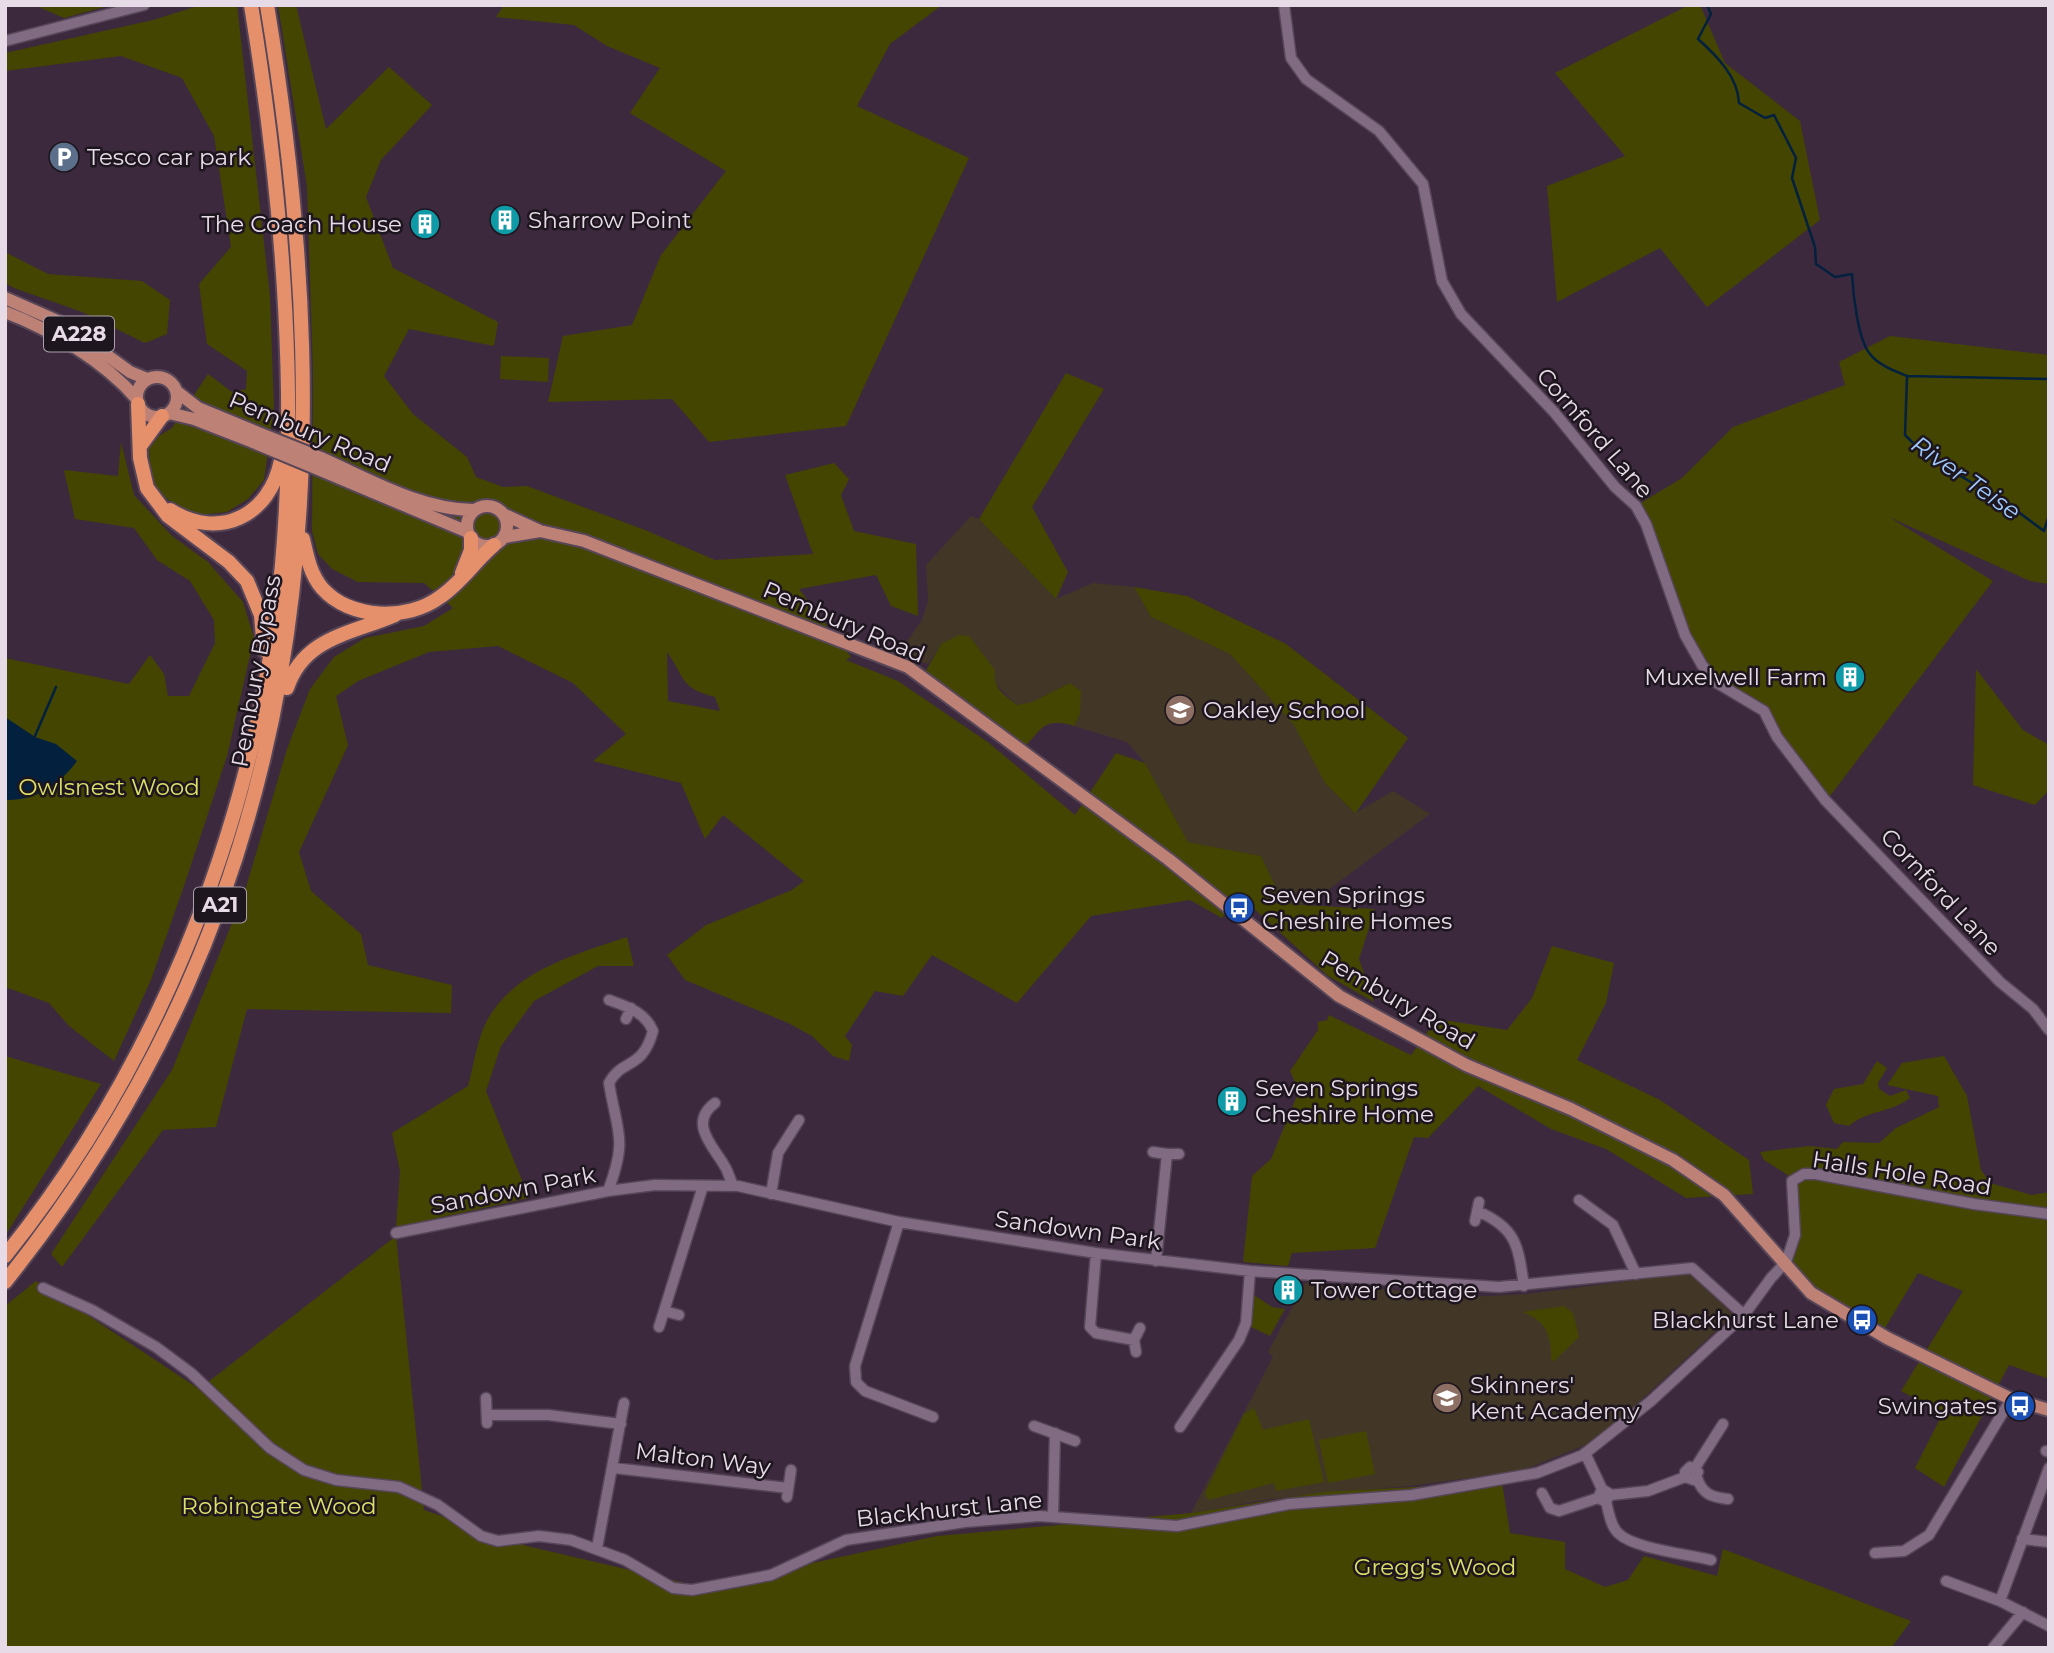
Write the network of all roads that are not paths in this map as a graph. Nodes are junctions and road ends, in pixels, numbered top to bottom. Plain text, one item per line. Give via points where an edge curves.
1 (144, 5) edge
2 (251, 5) edge
3 (267, 5) edge
4 (1284, 5) edge
5 (5, 41) edge
6 (5, 298) edge
7 (5, 312) edge
8 (147, 379) junction
9 (176, 391) junction
10 (137, 402) junction
11 (165, 415) junction
12 (286, 431) junction
13 (254, 437) junction
14 (141, 445) junction
15 (319, 464) junction
16 (160, 505) junction
17 (474, 510) junction
18 (505, 515) junction
19 (300, 525) junction
20 (540, 531) junction
21 (469, 535) junction
22 (499, 541) junction
23 (459, 580) junction
24 (396, 615) junction
25 (265, 679) junction
26 (275, 713) junction
27 (609, 1000) dead end
28 (631, 1008) junction
29 (626, 1019) dead end
30 (2049, 1030) edge
31 (715, 1103) dead end
32 (799, 1120) dead end
33 (1153, 1152) dead end
34 (1167, 1153) junction
35 (1179, 1154) dead end
36 (703, 1186) junction
37 (733, 1186) junction
38 (608, 1191) junction
39 (771, 1194) junction
40 (1579, 1200) dead end
41 (1477, 1211) dead end
42 (2049, 1214) edge
43 (899, 1222) junction
44 (396, 1233) dead end
45 (1096, 1254) junction
46 (5, 1256) edge
47 (1156, 1261) junction
48 (1786, 1262) junction
49 (1250, 1271) junction
50 (1636, 1273) junction
51 (5, 1282) edge
52 (1524, 1286) junction
53 (43, 1288) dead end
54 (664, 1311) junction
55 (678, 1315) dead end
56 (1744, 1315) junction
57 (659, 1327) dead end
58 (1140, 1328) dead end
59 (1134, 1340) junction
60 (1136, 1352) dead end
61 (486, 1398) dead end
62 (2011, 1398) junction
63 (624, 1404) dead end
64 (2049, 1410) edge
65 (933, 1418) dead end
66 (621, 1424) junction
67 (1723, 1424) dead end
68 (1034, 1426) dead end
69 (1180, 1427) dead end
70 (1055, 1433) junction
71 (1075, 1441) dead end
72 (1585, 1453) junction
73 (614, 1468) junction
74 (2049, 1468) edge
75 (791, 1470) dead end
76 (1696, 1473) junction
77 (1542, 1493) dead end
78 (1604, 1496) junction
79 (1728, 1499) dead end
80 (1054, 1517) junction
81 (2022, 1539) junction
82 (2049, 1542) edge
83 (597, 1548) junction
84 (1875, 1553) dead end
85 (1711, 1560) dead end
86 (1946, 1581) dead end
87 (2000, 1601) junction
88 (2023, 1612) junction
89 (2049, 1626) edge
90 (1993, 1648) edge

1 - 5 street
2 - 12 highway, Pembury Bypass / A21 via 278,233
3 - 19 highway, Pembury Bypass / A21 via 297,264 303,437
4 - 30 street, Cornford Lane via 1291,58 1306,79 1379,131 1423,184 1442,281 1461,314 1636,506 1685,635 1702,665 1717,682 1764,711 1777,737 1825,800
6 - 8 main road, A228 via 64,324 130,372
7 - 10 main road, A228 via 81,353 121,382
8 - 9 main road via 165,379
8 - 10 main road via 139,387
9 - 11 main road via 176,403
9 - 13 main road, Pembury Road
10 - 11 main road via 148,415
10 - 14 highway, A21
11 - 13 main road, Pembury Road
11 - 14 highway
12 - 16 highway, A21 via 270,492 244,515 207,525
12 - 25 highway, Pembury Bypass / A21 via 281,575
13 - 15 main road, Pembury Road, bridge
14 - 16 highway, A21 via 143,478
15 - 17 main road, Pembury Road via 419,500
15 - 21 main road, Pembury Road
16 - 25 highway, A21 via 179,527 229,562 247,581 261,615
17 - 18 main road via 487,505
17 - 21 main road via 468,520
18 - 20 main road, Pembury Road
18 - 22 main road via 508,526
19 - 24 highway, A21 via 314,575 329,595 356,608
19 - 26 highway, Pembury Bypass / A21 via 292,612
20 - 22 main road, Pembury Road
20 - 48 main road, Pembury Road via 584,541 908,667 1168,859 1339,996 1466,1065 1571,1109 1673,1160 1724,1195
21 - 22 main road via 481,545
21 - 23 highway via 471,550
22 - 23 highway, A21
23 - 24 highway, A21 via 430,604
24 - 26 highway, A21 via 313,648 298,664
25 - 46 highway, Pembury Bypass / A21 via 227,834 162,1003 103,1114
26 - 51 highway, Pembury Bypass / A21 via 259,785 225,894 177,1009 82,1179
27 - 28 street
28 - 29 street
28 - 38 street via 648,1019 653,1031 642,1057 613,1074 609,1083 622,1135
31 - 37 street via 707,1109 703,1133
32 - 39 street via 778,1153
33 - 34 street
34 - 35 street
34 - 47 street
36 - 37 street, Sandown Park
36 - 38 street, Sandown Park via 655,1185
36 - 54 street
37 - 39 street, Sandown Park
38 - 44 street, Sandown Park
39 - 43 street, Sandown Park
40 - 50 street via 1613,1225
41 - 52 street via 1494,1218 1512,1237
42 - 48 street, Halls Hole Road via 1804,1174 1792,1181 1795,1235
43 - 45 street, Sandown Park
43 - 65 street via 855,1366 856,1382 865,1391
45 - 47 street, Sandown Park
45 - 59 street via 1090,1327 1096,1333
47 - 49 street, Sandown Park
48 - 56 street, Blackhurst Lane
48 - 62 main road, Pembury Road via 1811,1293 1862,1325
49 - 52 street, Sandown Park
49 - 69 street via 1246,1323 1239,1340
50 - 52 street, Sandown Park
50 - 56 street, Sandown Park via 1692,1268
53 - 83 street, Blackhurst Lane via 156,1347 191,1373 270,1448 304,1470 336,1480 399,1487 438,1505 481,1536 498,1541 538,1536
54 - 55 street
54 - 57 street
56 - 72 street, Blackhurst Lane via 1651,1401
58 - 59 street
59 - 60 street
61 - 66 street, Malton Way via 487,1419 548,1415
62 - 64 main road, Pembury Road
62 - 84 street via 1929,1535 1904,1551
63 - 66 street, Malton Way
66 - 73 street, Malton Way
67 - 76 street
68 - 70 street
70 - 71 street
70 - 80 street
72 - 78 street
72 - 80 street, Blackhurst Lane via 1525,1476 1412,1495 1289,1504 1177,1525
73 - 75 street, Malton Way via 787,1493
73 - 83 street, Malton Way
74 - 81 street
76 - 78 street via 1687,1468 1685,1477 1648,1491
76 - 79 street via 1700,1487 1711,1497
77 - 78 street via 1550,1508 1559,1511
78 - 85 street via 1618,1533 1631,1542
80 - 83 street, Blackhurst Lane via 965,1522 846,1540 771,1575 692,1590 673,1588
81 - 82 street
81 - 87 street
86 - 87 street
87 - 88 street
88 - 89 street
88 - 90 street

